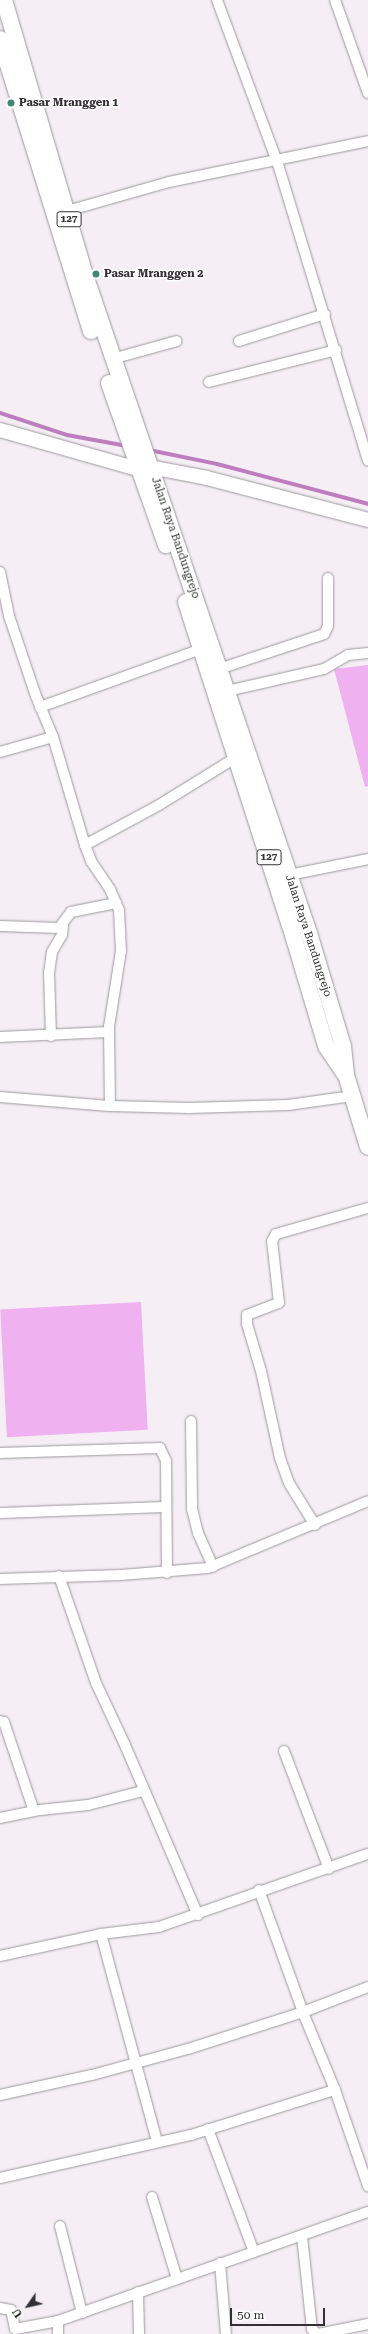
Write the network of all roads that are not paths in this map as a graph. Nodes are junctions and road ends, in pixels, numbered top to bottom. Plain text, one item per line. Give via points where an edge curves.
1 (4, 0) edge
2 (217, 0) edge
3 (335, 0) edge
4 (0, 39) edge
5 (368, 93) edge
6 (368, 140) edge
7 (40, 145) junction
8 (277, 161) junction
9 (67, 211) junction
10 (325, 314) junction
11 (176, 341) dead end
12 (239, 341) dead end
13 (336, 350) junction
14 (112, 359) junction
15 (209, 382) dead end
16 (0, 430) edge
17 (133, 435) junction
18 (368, 460) edge
19 (143, 464) junction
20 (368, 520) edge
21 (0, 572) edge
22 (328, 578) dead end
23 (202, 640) junction
24 (368, 653) edge
25 (219, 669) junction
26 (227, 691) junction
27 (40, 707) junction
28 (53, 737) junction
29 (0, 752) edge
30 (235, 758) junction
31 (84, 844) junction
32 (368, 859) edge
33 (289, 875) junction
34 (116, 904) junction
35 (62, 925) junction
36 (0, 926) edge
37 (109, 1032) junction
38 (51, 1036) junction
39 (0, 1037) edge
40 (346, 1075) junction
41 (352, 1096) junction
42 (0, 1097) edge
43 (110, 1106) junction
44 (368, 1147) edge
45 (368, 1208) edge
46 (191, 1421) dead end
47 (0, 1452) edge
48 (368, 1501) edge
49 (166, 1507) junction
50 (0, 1514) edge
51 (314, 1525) junction
52 (213, 1567) junction
53 (167, 1572) junction
54 (59, 1576) junction
55 (0, 1579) edge
56 (0, 1721) edge
57 (284, 1751) dead end
58 (143, 1791) junction
59 (34, 1811) junction
60 (0, 1818) edge
61 (368, 1854) edge
62 (329, 1869) junction
63 (259, 1890) junction
64 (198, 1915) junction
65 (101, 1934) junction
66 (0, 1956) edge
67 (368, 1987) edge
68 (303, 2012) junction
69 (134, 2064) junction
70 (335, 2090) junction
71 (0, 2096) edge
72 (208, 2129) junction
73 (157, 2142) junction
74 (0, 2178) edge
75 (368, 2186) edge
76 (152, 2197) dead end
77 (368, 2212) edge
78 (60, 2226) dead end
79 (302, 2236) junction
80 (254, 2252) junction
81 (220, 2263) junction
82 (177, 2278) junction
83 (138, 2292) junction
84 (0, 2308) edge
85 (82, 2313) junction
86 (58, 2321) junction
87 (368, 2324) edge
88 (58, 2334) edge
89 (139, 2334) edge
90 (226, 2334) edge
91 (318, 2334) edge

1 - 7 main road, Jalan Raya Bandungrejo / 127
2 - 8 street
3 - 5 street
4 - 7 main road, Jalan Raya Bandungrejo / 127
6 - 8 street
7 - 9 main road, Jalan Raya Bandungrejo / 127
7 - 17 main road, Jalan Raya Bandungrejo / 127 via 71,271
8 - 9 street via 169,182
8 - 10 street
9 - 14 main road, Jalan Raya Bandungrejo / 127
10 - 12 street
10 - 13 street
11 - 14 street
13 - 15 street
13 - 18 street
14 - 17 main road, Jalan Raya Bandungrejo / 127
16 - 19 main road
17 - 19 main road, Jalan Raya Bandungrejo / 127
19 - 20 main road via 208,478
19 - 23 main road, Jalan Raya Bandungrejo / 127
21 - 27 street via 9,616
22 - 25 street via 328,626 324,634
23 - 25 main road, Jalan Raya Bandungrejo / 127
23 - 27 street
23 - 30 main road, Jalan Raya Bandungrejo / 127
24 - 26 street via 348,655 324,669
25 - 26 main road, Jalan Raya Bandungrejo / 127
26 - 33 main road, Jalan Raya Bandungrejo / 127
27 - 28 street
28 - 29 street
28 - 31 street
30 - 31 street via 159,805
30 - 40 main road, Jalan Raya Bandungrejo / 127 via 288,918 326,1046
31 - 34 street
32 - 33 street
33 - 40 main road, Jalan Raya Bandungrejo / 127 via 344,1046
34 - 35 street via 71,912
34 - 37 street via 122,931 122,951
35 - 36 street via 54,928
35 - 38 street via 62,935 52,952 49,973
37 - 38 street
37 - 43 street
38 - 39 street
40 - 41 main road, Jalan Raya Bandungrejo / 127
41 - 43 street via 288,1105 190,1108
41 - 44 main road, Jalan Raya Bandungrejo / 127
42 - 43 street
45 - 51 street via 276,1234 272,1241 279,1303 247,1315 247,1324 280,1458 289,1483
46 - 52 street via 192,1509 198,1533
47 - 49 street via 119,1447 160,1448 166,1461
48 - 51 street
49 - 50 street
49 - 53 street
51 - 52 street
52 - 53 street
53 - 54 street
54 - 55 street
54 - 58 street via 96,1683
56 - 59 street via 4,1722
57 - 62 street
58 - 59 street via 88,1805
58 - 64 street
59 - 60 street
61 - 62 street
62 - 63 street
63 - 64 street
63 - 68 street
64 - 65 street via 159,1927
65 - 66 street
65 - 69 street
67 - 68 street
68 - 69 street
68 - 70 street
69 - 71 street
69 - 73 street
70 - 72 street
70 - 75 street
72 - 73 street
72 - 80 street
73 - 74 street
76 - 82 street
77 - 79 street
78 - 85 street
79 - 80 street
79 - 91 street via 312,2329
80 - 81 street
81 - 82 street
81 - 90 street
82 - 83 street
83 - 85 street
83 - 89 street
84 - 86 street via 11,2310 15,2329
85 - 86 street
86 - 88 street
87 - 91 street

